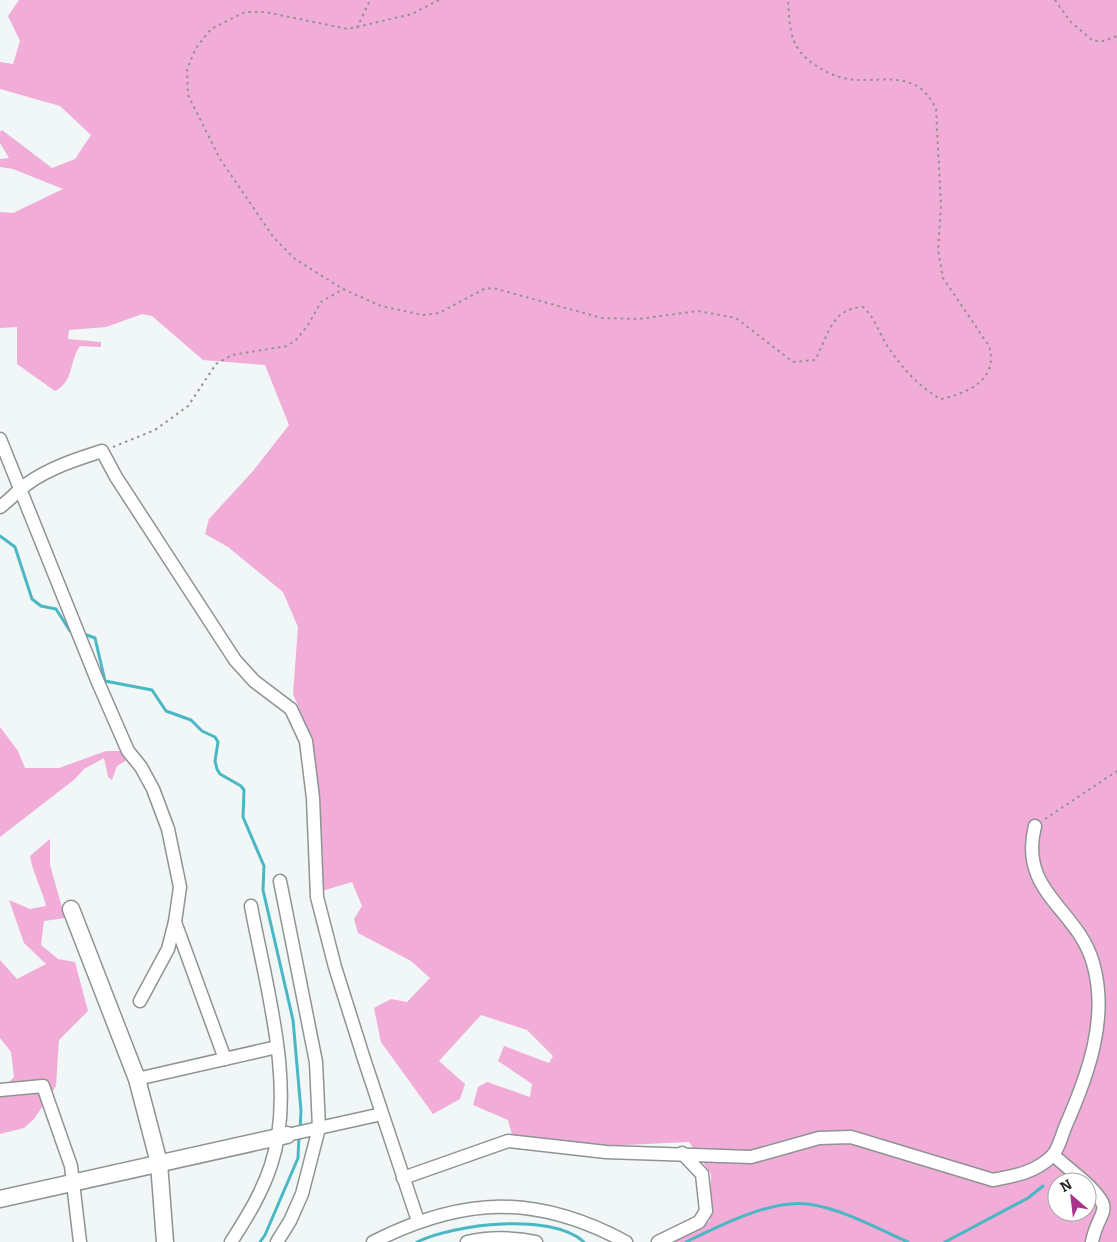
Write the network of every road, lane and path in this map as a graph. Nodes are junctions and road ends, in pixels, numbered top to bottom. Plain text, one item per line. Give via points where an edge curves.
1 (370, 0) edge
2 (439, 0) edge
3 (788, 0) edge
4 (1054, 0) edge
5 (357, 28) junction
6 (1117, 36) edge
7 (343, 289) junction
8 (0, 439) edge
9 (102, 451) junction
10 (20, 491) junction
11 (0, 507) edge
12 (1117, 771) edge
13 (1035, 826) joint
14 (280, 881) dead end
15 (251, 906) dead end
16 (71, 908) dead end
17 (175, 922) junction
18 (140, 1001) dead end
19 (278, 1047) junction
20 (225, 1059) junction
21 (137, 1079) junction
22 (0, 1090) edge
23 (382, 1114) junction
24 (315, 1129) junction
25 (283, 1136) junction
26 (682, 1153) junction
27 (1053, 1155) junction
28 (159, 1162) junction
29 (1073, 1172) edge
30 (403, 1178) junction
31 (74, 1184) junction
32 (1097, 1192) edge
33 (0, 1200) edge
34 (418, 1221) junction
35 (80, 1242) edge
36 (165, 1242) edge
37 (231, 1242) edge
38 (277, 1242) edge
39 (373, 1242) edge
40 (467, 1242) edge
41 (536, 1242) edge
42 (626, 1242) edge
43 (658, 1242) edge
44 (1092, 1242) edge

1 - 5 path
2 - 5 path via 412,14
3 - 7 path via 794,42 817,66 837,76 856,80 881,78 909,83 930,97 936,109 941,206 938,250 943,278 989,346 991,367 981,382 960,394 941,399 922,388 888,347 863,307 852,307 832,322 815,360 804,363 794,362 736,318 698,312 639,319 602,318 493,288 484,289 438,313 423,315 381,306
4 - 6 path via 1070,21 1093,41
5 - 7 path via 348,29 265,12 245,12 211,28 196,48 187,69 188,95 203,129 274,238 295,259
7 - 9 path via 321,302 296,340 287,346 254,350 224,359 216,364 188,406 155,430
8 - 10 street
9 - 10 street via 68,462
9 - 23 street via 235,660 254,681 290,710 306,741 313,798 317,897 335,967
10 - 11 street
10 - 17 street via 128,751 153,789 168,829 180,887
12 - 13 path
13 - 27 street via 1031,842 1034,869 1051,900 1074,925 1093,961 1098,981 1098,1031 1076,1104
14 - 24 street via 316,1062
15 - 19 street
16 - 21 street
17 - 18 street via 168,949
17 - 20 street
19 - 20 street
19 - 25 street
20 - 21 street
21 - 28 street
22 - 31 street via 43,1086 71,1166
23 - 24 street
23 - 30 street
24 - 25 street
24 - 38 street via 302,1194
25 - 28 street
25 - 37 street via 252,1209
26 - 27 street via 751,1157 819,1138 851,1137 993,1180 1032,1170
26 - 30 street via 606,1152 508,1141
26 - 43 street via 702,1174 706,1211 699,1222
27 - 29 street
28 - 31 street
28 - 36 street
30 - 34 street
31 - 33 street
31 - 35 street
32 - 44 street via 1104,1198 1107,1207
34 - 39 street
34 - 42 street via 502,1206 547,1210 582,1221
40 - 41 street via 481,1238

